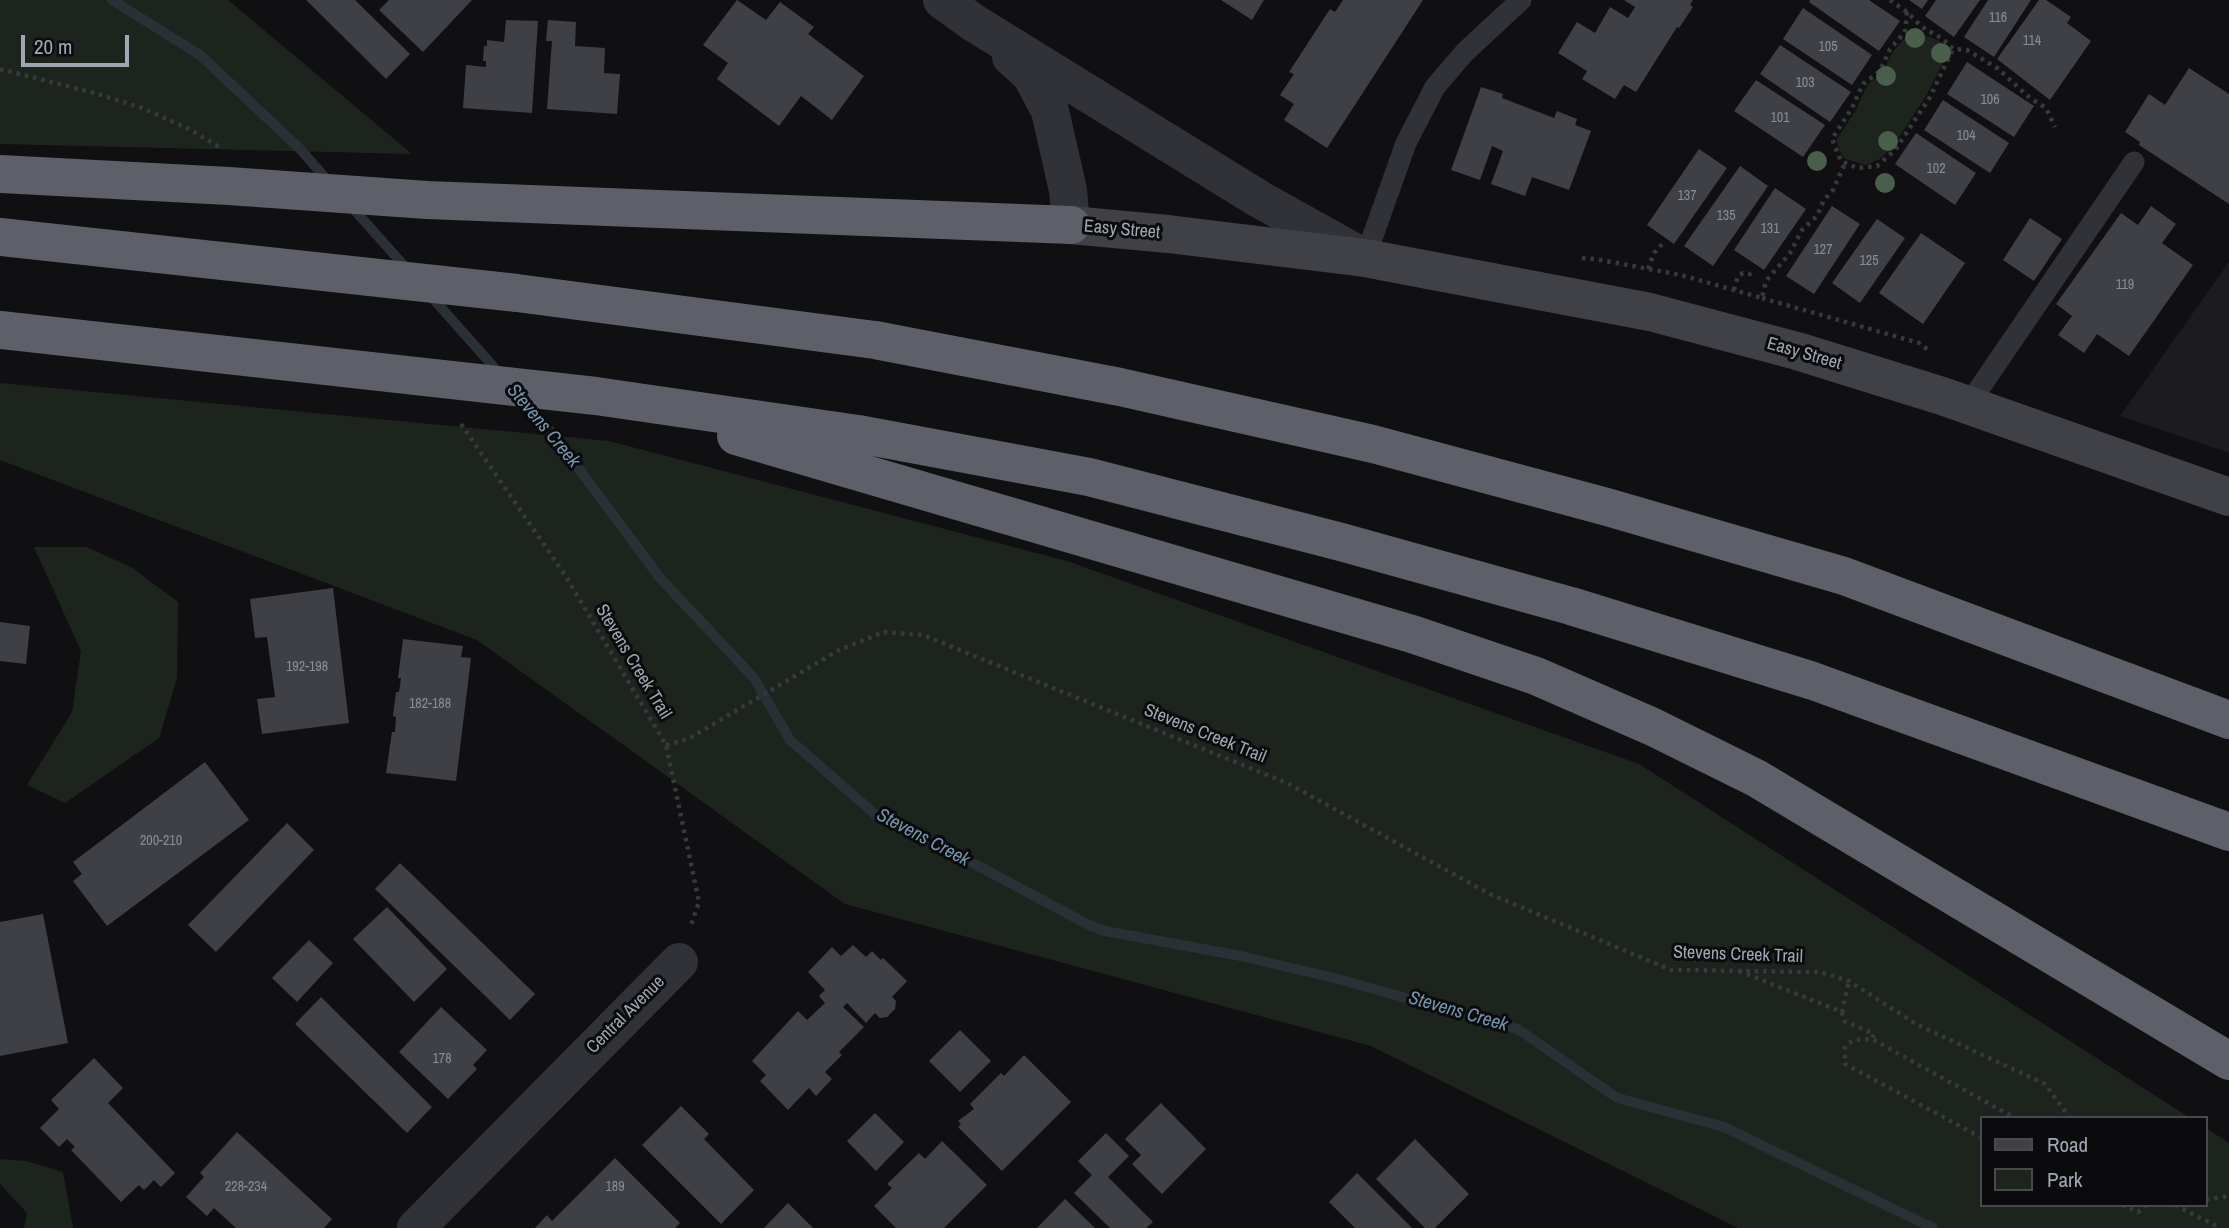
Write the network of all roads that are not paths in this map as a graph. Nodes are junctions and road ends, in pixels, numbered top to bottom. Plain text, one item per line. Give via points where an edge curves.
1 (943, 0) edge
2 (1521, 0) edge
3 (974, 23) junction
4 (2134, 162) dead end
5 (0, 174) edge
6 (1070, 225) junction
7 (0, 237) edge
8 (1365, 258) junction
9 (0, 330) edge
10 (596, 396) junction
11 (1968, 405) junction
12 (2229, 497) edge
13 (2229, 720) edge
14 (2229, 832) edge
15 (679, 962) road end
16 (2229, 1061) edge
17 (416, 1228) edge

1 - 3 street, Easy Street
2 - 8 lane via 1435,87 1406,143
3 - 6 street, Easy Street via 1031,75 1050,111 1068,190
3 - 8 street, Easy Street via 1259,199
4 - 11 lane
5 - 6 highway via 229,169 427,200
6 - 8 street, Easy Street
7 - 13 highway via 517,293 875,340 1120,387 1373,444 1844,576
8 - 11 street, Easy Street via 1650,312 1797,351
9 - 10 highway
10 - 14 highway via 858,434 1089,477 1341,542 1571,606 1813,681
10 - 16 highway via 1412,634 1536,676 1756,778
11 - 12 street, Easy Street
15 - 17 street, Central Avenue

